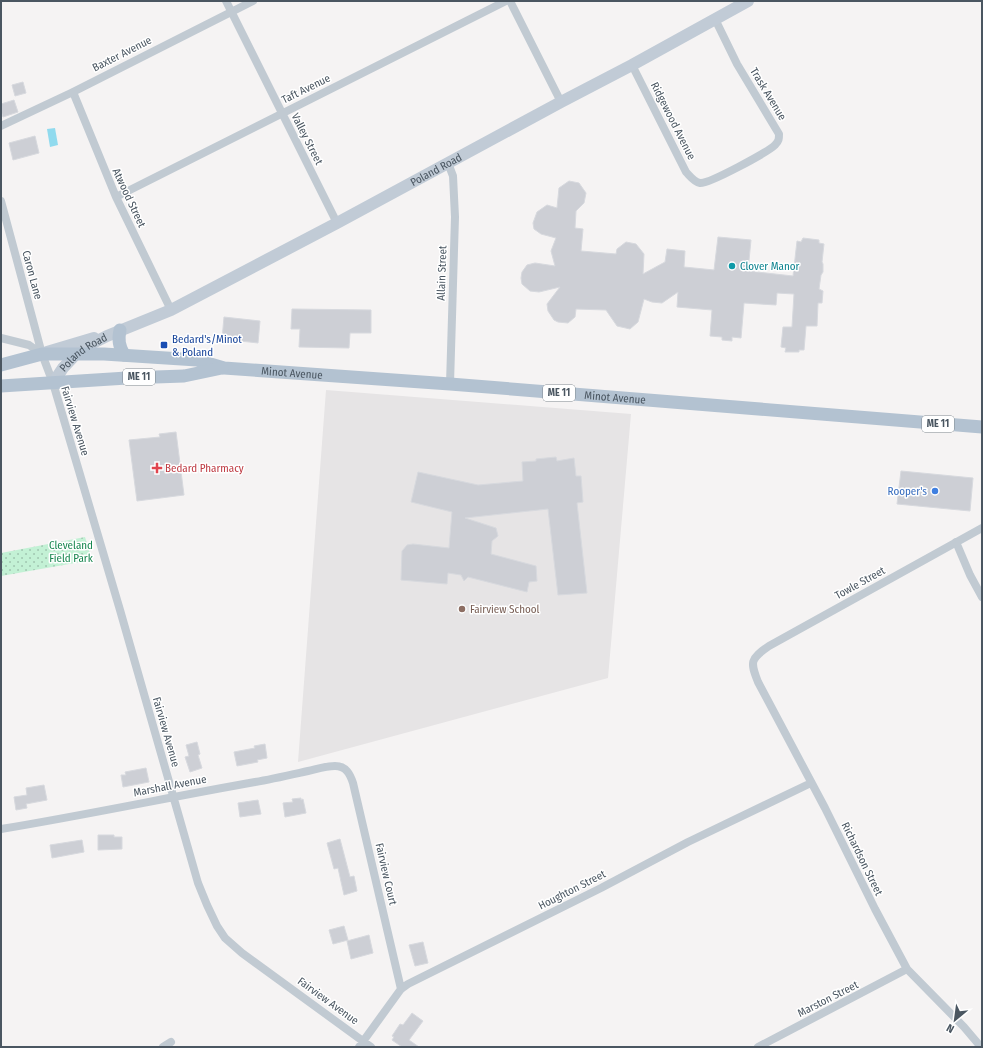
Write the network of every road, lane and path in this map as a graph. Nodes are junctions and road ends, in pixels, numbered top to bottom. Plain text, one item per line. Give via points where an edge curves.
1 (226, 1) edge
2 (252, 1) edge
3 (506, 1) edge
4 (510, 1) edge
5 (748, 1) edge
6 (232, 11) junction
7 (715, 19) junction
8 (632, 65) junction
9 (73, 92) junction
10 (560, 102) junction
11 (281, 113) junction
12 (1, 126) edge
13 (448, 163) junction
14 (699, 183) joint
15 (116, 197) junction
16 (1, 201) edge
17 (337, 223) junction
18 (171, 310) junction
19 (120, 330) junction
20 (1, 338) edge
21 (42, 354) junction
22 (76, 354) junction
23 (124, 355) junction
24 (1, 365) edge
25 (224, 368) junction
26 (52, 383) junction
27 (2, 384) edge
28 (450, 384) junction
29 (982, 427) edge
30 (982, 528) edge
31 (956, 542) junction
32 (982, 597) edge
33 (753, 661) joint
34 (342, 767) joint
35 (811, 783) junction
36 (173, 797) junction
37 (1, 829) edge
38 (907, 969) junction
39 (402, 989) junction
40 (172, 1042) dead end
41 (362, 1044) edge
42 (163, 1047) edge
43 (371, 1047) edge
44 (758, 1047) edge
45 (981, 1047) edge

1 - 6 street, Valley Street
2 - 6 street, Baxter Avenue
3 - 11 street, Taft Avenue
4 - 10 street
5 - 7 street, Poland Road
6 - 9 street, Baxter Avenue
6 - 11 street, Valley Street
7 - 8 street, Poland Road
7 - 14 street, Trask Avenue via 737,64 779,134 779,140 748,162 710,181
8 - 10 street, Poland Road
8 - 14 street, Ridgewood Avenue via 686,172
9 - 12 street, Baxter Avenue
9 - 15 street, Atwood Street
10 - 13 street, Poland Road
11 - 15 street, Taft Avenue
11 - 17 street, Valley Street
13 - 17 street, Poland Road
13 - 28 street, Allain Street via 453,176 455,217
15 - 18 street, Atwood Street
16 - 21 street, Caron Lane
17 - 18 street, Poland Road
18 - 19 street, Poland Road
19 - 21 street, Poland Road
19 - 22 street, Poland Road
19 - 23 main road via 118,339
20 - 21 street via 29,345
21 - 22 main road, Minot Avenue / ME 11
21 - 24 main road, ME 11
21 - 26 street, Fairview Avenue
22 - 23 main road, Minot Avenue / ME 11
22 - 26 street, Poland Road
23 - 25 main road, Minot Avenue / ME 11 via 197,360
25 - 26 main road, Minot Avenue / ME 11 via 184,376
25 - 28 main road, Minot Avenue / ME 11
26 - 27 main road, Minot Avenue / ME 11
26 - 36 street, Fairview Avenue
28 - 29 main road, Minot Avenue / ME 11
30 - 31 street, Towle Street
31 - 32 street
31 - 33 street, Towle Street via 769,646 756,654
33 - 35 street, Richardson Street via 758,682
34 - 36 street, Marshall Avenue via 321,768
34 - 39 street, Fairview Court via 349,772 354,783
35 - 38 street, Richardson Street
35 - 39 street, Houghton Street via 688,842
36 - 37 street, Marshall Avenue
36 - 41 street, Fairview Avenue via 198,883 225,938
38 - 44 street, Marston Street
38 - 45 street, Richardson Street
39 - 41 street, Houghton Street
40 - 42 street
41 - 43 street, Fairview Avenue

